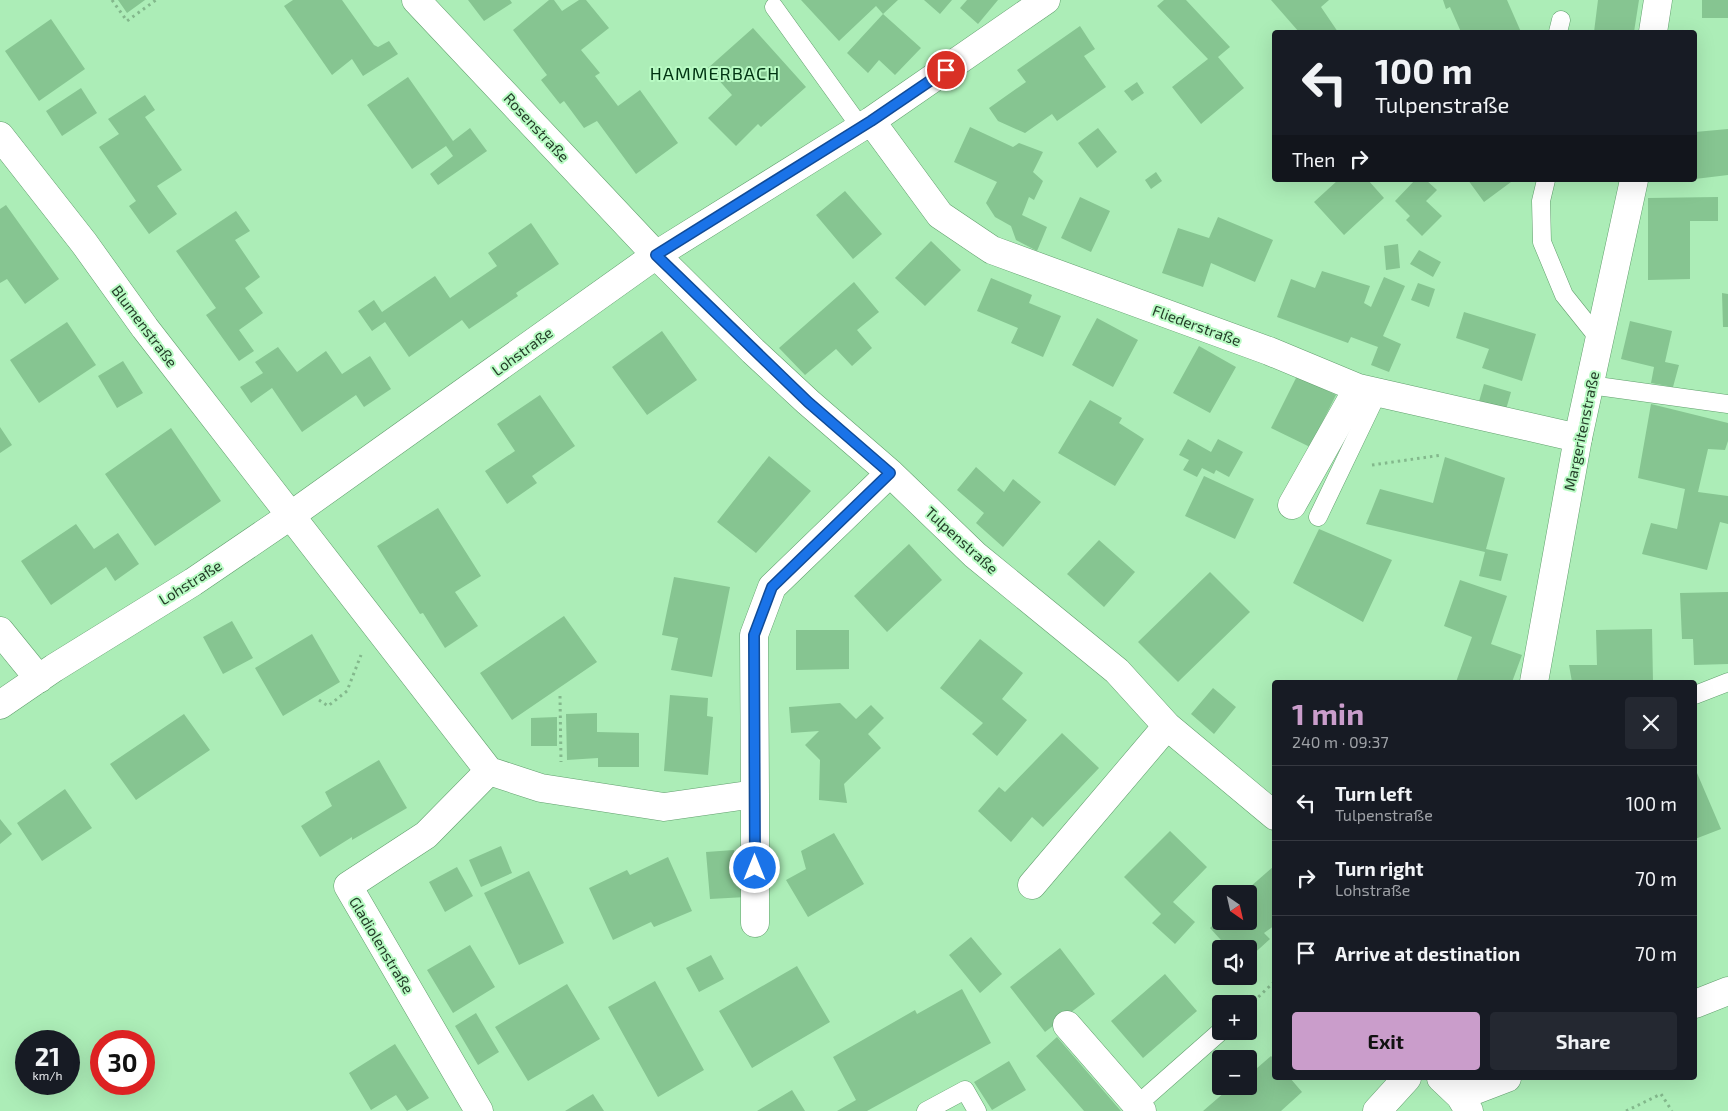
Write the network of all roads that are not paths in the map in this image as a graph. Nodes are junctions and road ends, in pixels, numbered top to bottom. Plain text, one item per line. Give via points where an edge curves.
1 (416, 0) edge
2 (1046, 0) edge
3 (1658, 0) edge
4 (774, 6) dead end
5 (1653, 30) edge
6 (866, 124) junction
7 (0, 136) edge
8 (1546, 182) edge
9 (1634, 182) edge
10 (656, 255) junction
11 (1600, 340) junction
12 (1590, 385) junction
13 (1368, 390) junction
14 (1728, 404) edge
15 (1578, 438) junction
16 (890, 473) junction
17 (1292, 504) dead end
18 (290, 516) junction
19 (1318, 518) dead end
20 (0, 631) edge
21 (39, 679) junction
22 (1534, 680) edge
23 (1728, 682) edge
24 (1697, 694) edge
25 (0, 705) edge
26 (1167, 726) junction
27 (489, 771) junction
28 (754, 794) junction
29 (1272, 814) edge
30 (1032, 885) dead end
31 (755, 923) dead end
32 (1728, 991) edge
33 (1697, 1003) edge
34 (1067, 1025) dead end
35 (1212, 1040) edge
36 (1405, 1080) edge
37 (1501, 1080) edge
38 (1457, 1095) edge
39 (1140, 1108) edge
40 (479, 1111) edge
41 (926, 1111) edge
42 (977, 1111) edge
43 (1377, 1111) edge

1 - 10 street, Rosenstraße
2 - 6 street, Lohstraße
3 - 5 street
4 - 6 lane
6 - 10 street, Lohstraße
6 - 13 street, Fliederstraße via 940,215 992,250
7 - 18 street, Blumenstraße
8 - 11 lane via 1541,200 1542,242 1564,295
9 - 11 street, Margeritenstraße
10 - 16 street, Tulpenstraße via 801,396
10 - 18 street, Lohstraße
11 - 12 street, Margeritenstraße
12 - 14 lane
12 - 15 street, Margeritenstraße
13 - 15 street, Fliederstraße
13 - 17 street
13 - 19 lane via 1341,469
15 - 22 street, Margeritenstraße
16 - 26 street, Tulpenstraße via 975,555 1118,671
16 - 28 street via 772,587 754,635
18 - 21 street, Lohstraße via 194,582
18 - 27 street
20 - 21 street
21 - 25 street, Lohstraße
23 - 24 lane
26 - 29 street, Tulpenstraße
26 - 30 street
27 - 28 street via 541,788 664,807
27 - 40 street, Gladiolenstraße via 426,836 348,886
28 - 31 street
32 - 33 street
34 - 39 street
35 - 39 lane
36 - 43 street
37 - 38 street
41 - 42 lane via 966,1090

